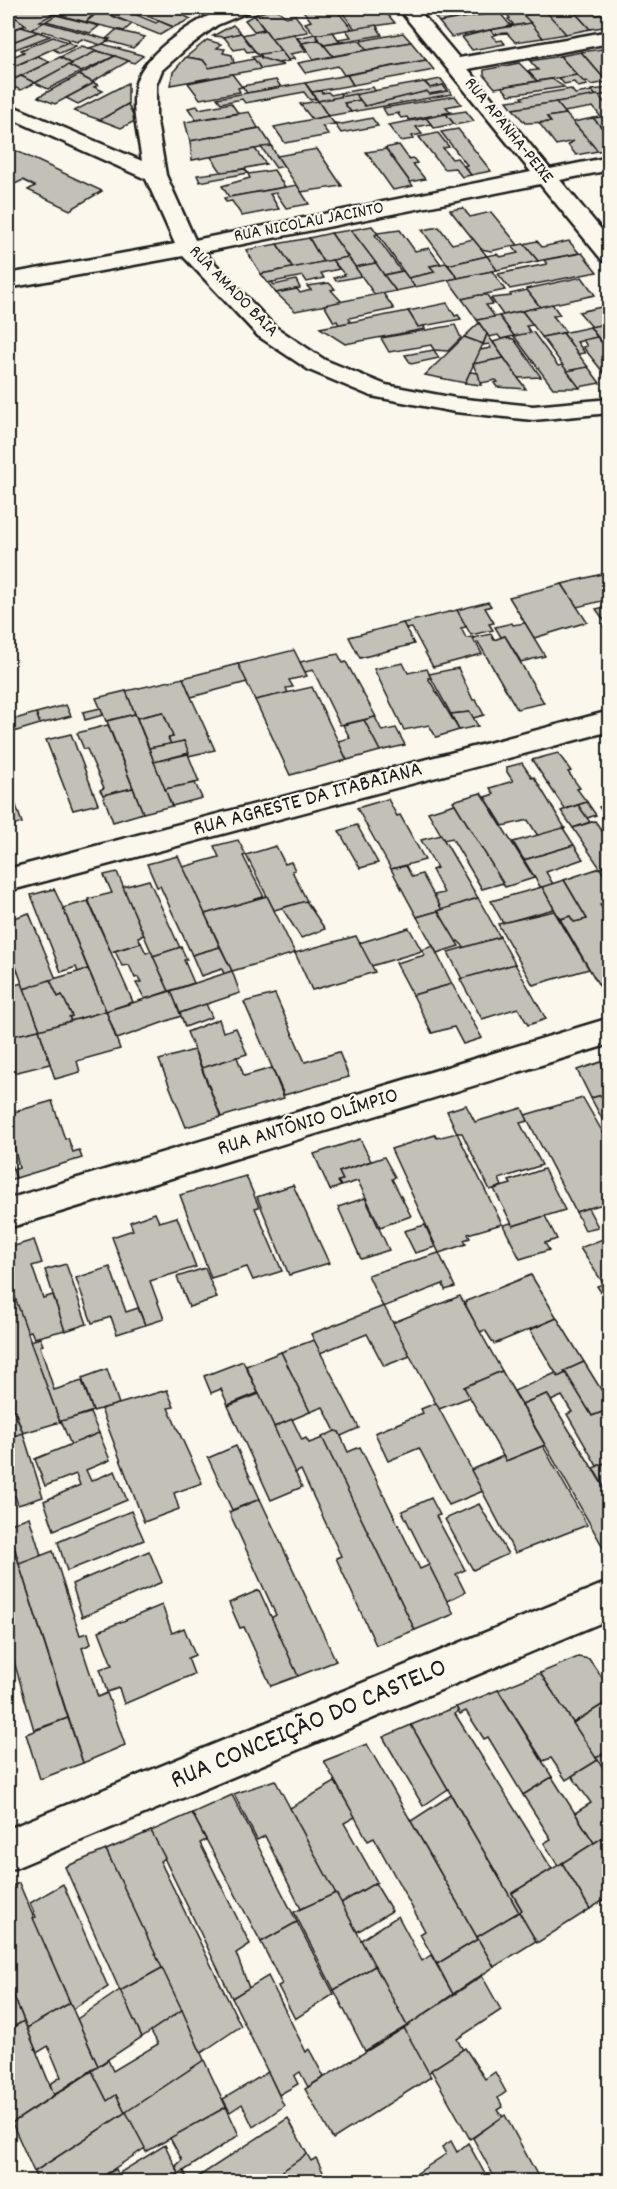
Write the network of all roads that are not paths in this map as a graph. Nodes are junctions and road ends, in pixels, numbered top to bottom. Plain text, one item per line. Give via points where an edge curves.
1 (241, 8) edge
2 (406, 8) edge
3 (609, 37) edge
4 (454, 65) junction
5 (8, 110) edge
6 (609, 163) edge
7 (155, 175) junction
8 (544, 176) junction
9 (188, 248) junction
10 (609, 255) edge
11 (8, 281) edge
12 (609, 406) edge
13 (609, 721) edge
14 (8, 880) edge
15 (609, 1031) edge
16 (8, 1214) edge
17 (608, 1604) edge
18 (8, 1850) edge

1 - 7 street, RUA AMADO BAIA via 210,21 153,67 147,85 146,116
2 - 4 street, RUA APANHA-PEIXE
3 - 4 street
4 - 8 street, RUA APANHA-PEIXE
5 - 7 street
6 - 8 street, RUA NICOLAU JACINTO
7 - 9 street, RUA AMADO BAIA
8 - 9 street, RUA NICOLAU JACINTO
8 - 10 street, RUA APANHA-PEIXE
9 - 11 street, RUA NICOLAU JACINTO
9 - 12 street, RUA AMADO BAIA via 266,331 317,365 380,391 455,405 533,413
13 - 14 street, RUA AGRESTE DA ITABAIANA
15 - 16 street, RUA ANTÔNIO OLÍMPIO
17 - 18 street, RUA CONCEIÇÃO DO CASTELO

